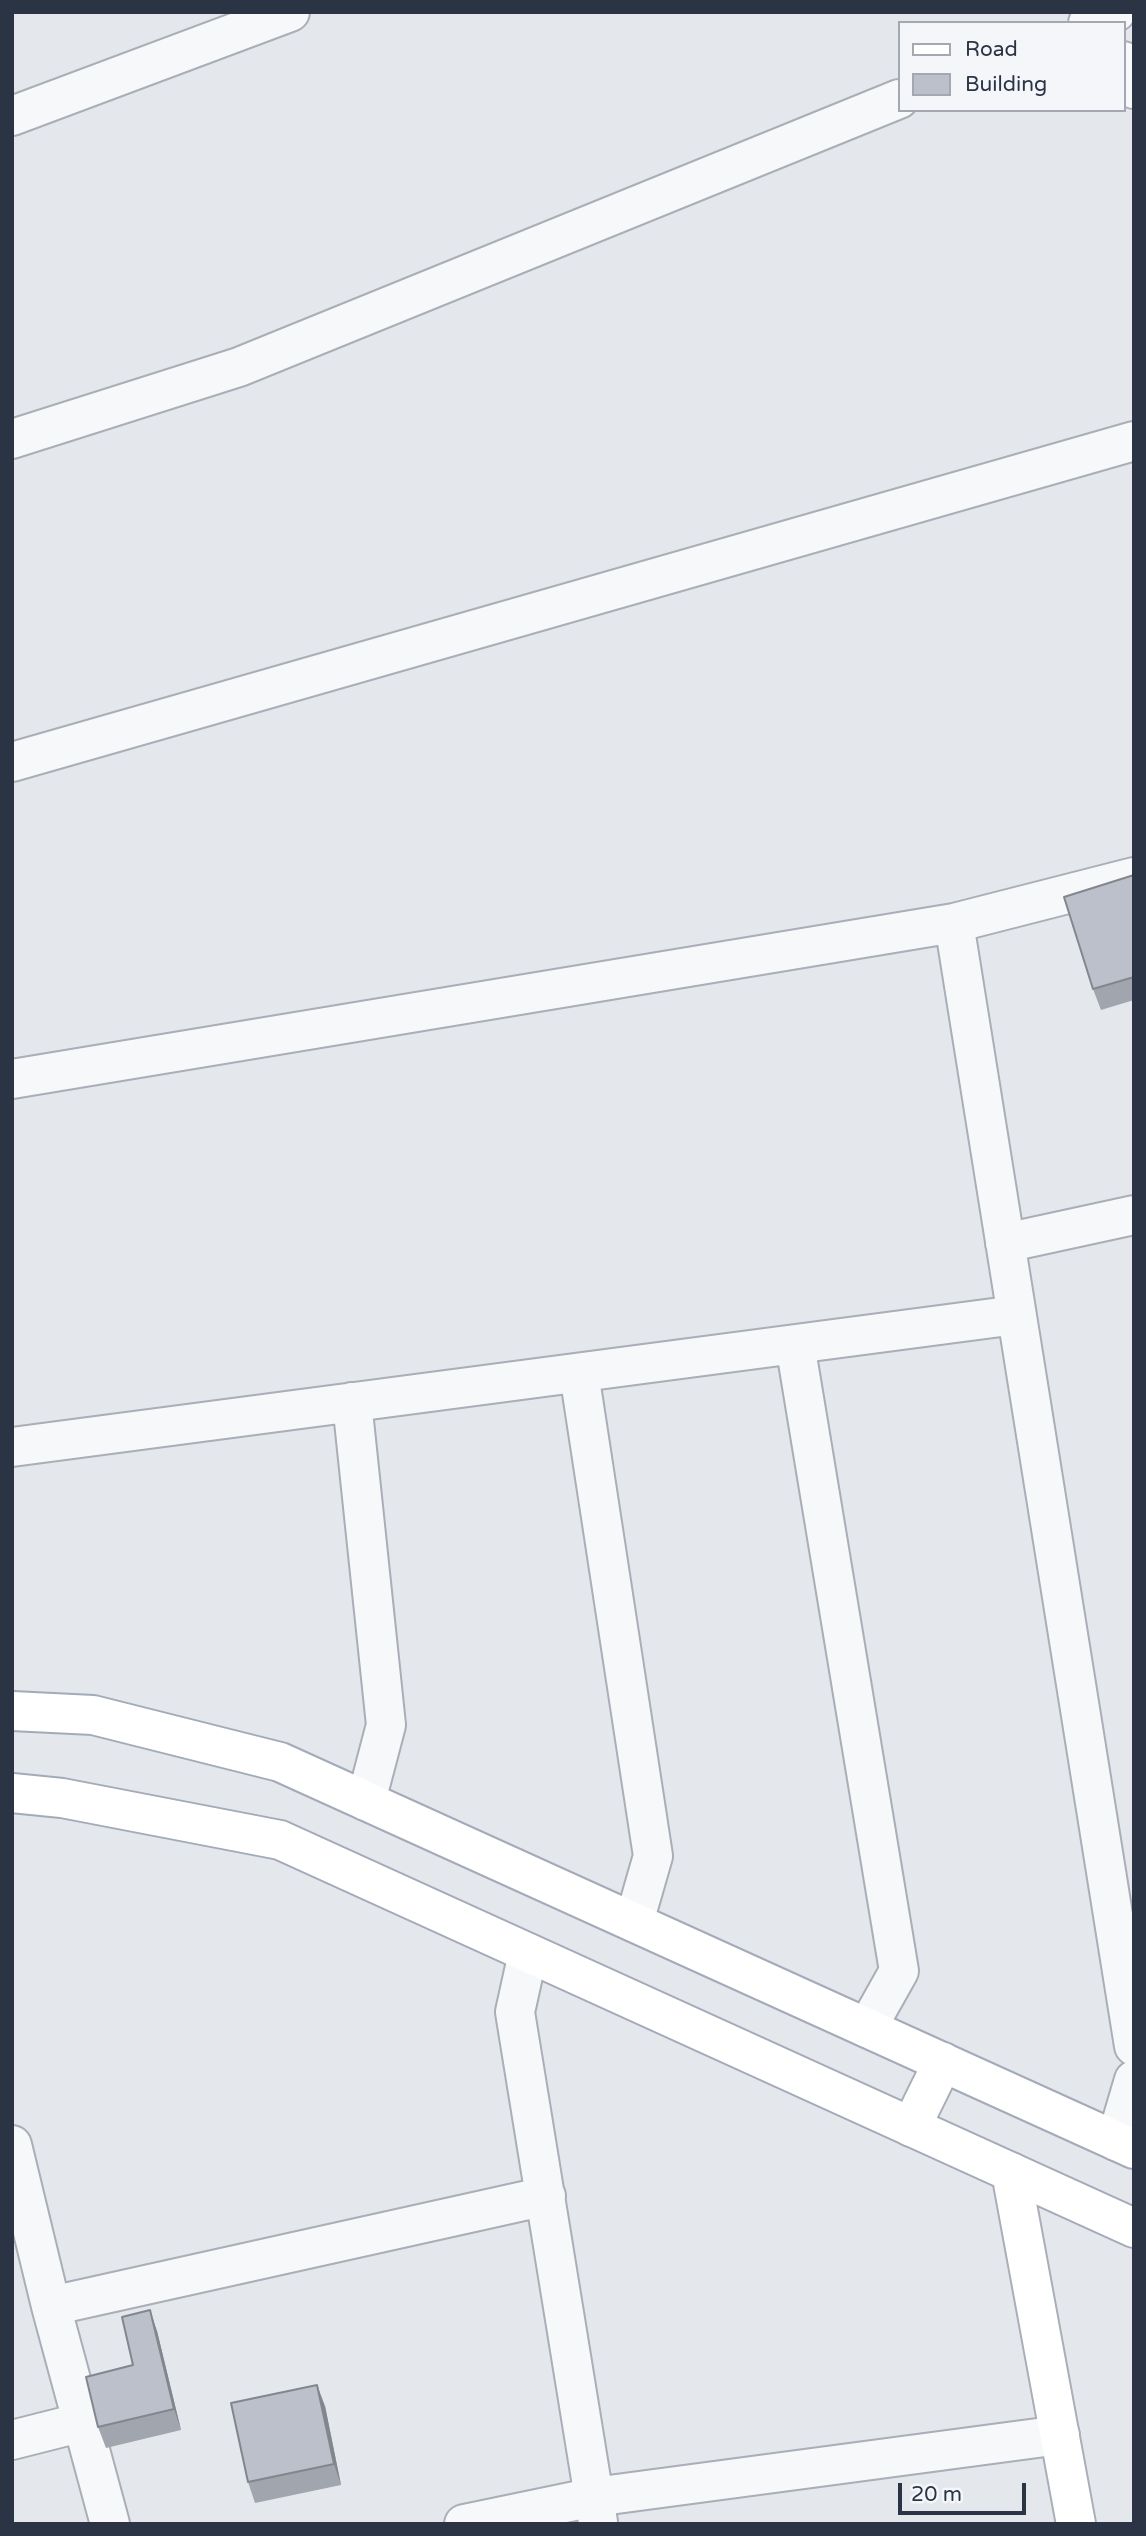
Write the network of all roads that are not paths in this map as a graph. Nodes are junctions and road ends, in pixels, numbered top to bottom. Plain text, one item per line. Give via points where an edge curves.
1 (290, 12) edge
2 (1125, 66) edge
3 (1134, 89) edge
4 (898, 99) edge
5 (12, 116) edge
6 (12, 439) edge
7 (1134, 441) edge
8 (12, 762) edge
9 (1134, 877) edge
10 (954, 923) junction
11 (12, 1080) edge
12 (1134, 1215) edge
13 (1005, 1242) junction
14 (1016, 1315) junction
15 (795, 1344) junction
16 (579, 1373) junction
17 (352, 1402) junction
18 (12, 1447) edge
19 (12, 1711) edge
20 (12, 1793) edge
21 (366, 1801) junction
22 (634, 1922) junction
23 (528, 1953) junction
24 (867, 2028) junction
25 (1134, 2046) edge
26 (943, 2062) junction
27 (1134, 2080) edge
28 (911, 2127) junction
29 (12, 2145) edge
30 (1125, 2145) edge
31 (1012, 2172) junction
32 (18, 2186) edge
33 (546, 2196) junction
34 (1134, 2228) edge
35 (51, 2306) junction
36 (83, 2422) junction
37 (1060, 2435) junction
38 (12, 2440) edge
39 (596, 2511) edge
40 (110, 2524) edge
41 (464, 2524) edge
42 (1076, 2524) edge

1 - 5 street
2 - 3 street
4 - 6 street via 239,367
7 - 8 street
9 - 10 street
10 - 11 street
10 - 13 street
12 - 13 street
13 - 14 street
14 - 15 street
14 - 25 street
15 - 16 street
15 - 24 street via 900,1971
16 - 17 street
16 - 22 street via 653,1856
17 - 18 street
17 - 21 street via 386,1725
19 - 21 main road via 93,1715 280,1762
20 - 23 main road via 62,1798 280,1840
21 - 22 main road
22 - 24 main road
23 - 28 main road
23 - 33 street via 515,2012
24 - 26 main road
26 - 28 main road
26 - 30 main road
27 - 30 street
28 - 31 main road
29 - 32 street
31 - 34 main road
31 - 37 main road
32 - 35 street
33 - 35 street
33 - 39 street
35 - 36 street
36 - 38 street
36 - 40 street
37 - 39 street
37 - 42 main road
39 - 41 street

